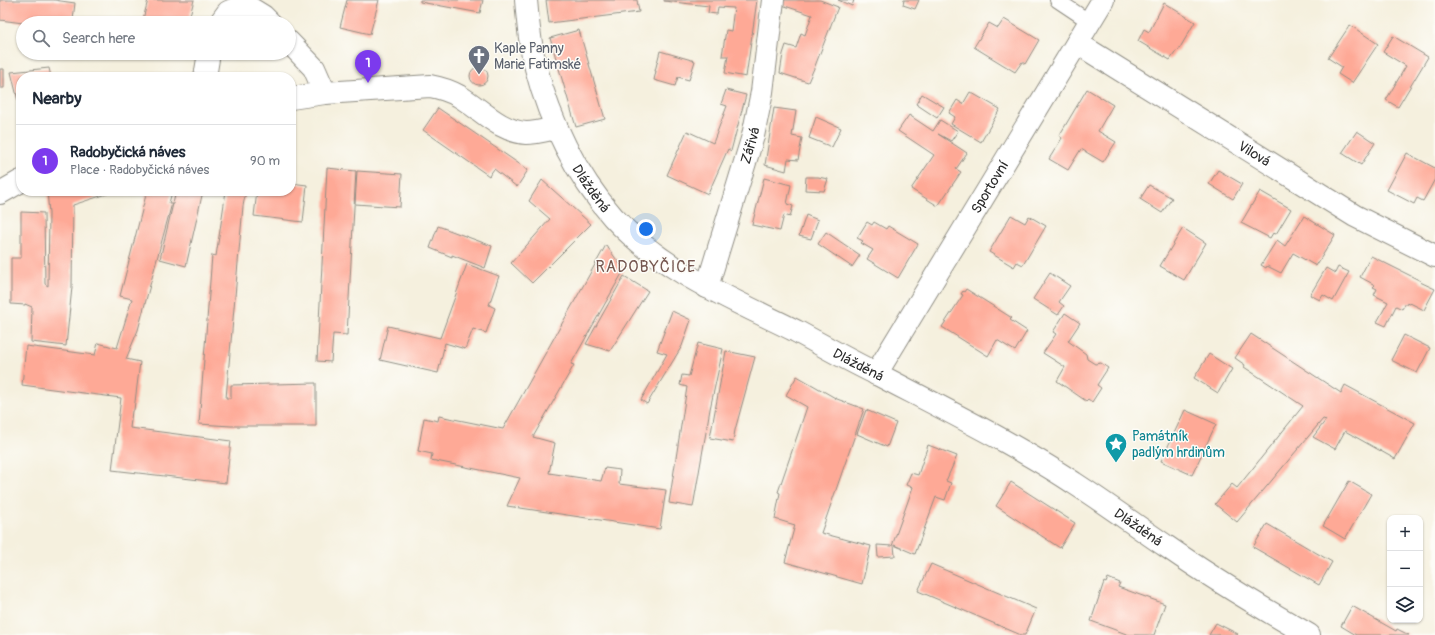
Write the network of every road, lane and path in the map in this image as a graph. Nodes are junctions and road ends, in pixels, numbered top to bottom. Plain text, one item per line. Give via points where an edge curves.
1 (526, 0) edge
2 (773, 0) edge
3 (1057, 0) edge
4 (1103, 0) edge
5 (1079, 11) edge
6 (225, 16) edge
7 (263, 16) edge
8 (1077, 43) junction
9 (296, 49) edge
10 (208, 60) edge
11 (206, 72) edge
12 (325, 93) junction
13 (296, 97) edge
14 (556, 128) junction
15 (16, 184) edge
16 (0, 193) edge
17 (1435, 256) edge
18 (707, 287) junction
19 (876, 374) junction
20 (1310, 635) edge

1 - 14 street, Dlážděná via 536,66
2 - 18 street, Zářivá via 762,92 753,136
3 - 5 lane
4 - 5 street, Sportovní
5 - 8 street, Sportovní
6 - 7 street via 240,7 250,8
8 - 17 street, Vilová via 1355,216
8 - 19 street, Sportovní
9 - 12 street via 314,68
10 - 11 street
12 - 13 street
12 - 14 street via 430,86 459,96 511,130 526,133
14 - 18 street, Dlážděná via 581,174 614,218 660,259
15 - 16 street
18 - 19 street, Dlážděná
19 - 20 street, Dlážděná via 1009,444 1072,482 1168,548

